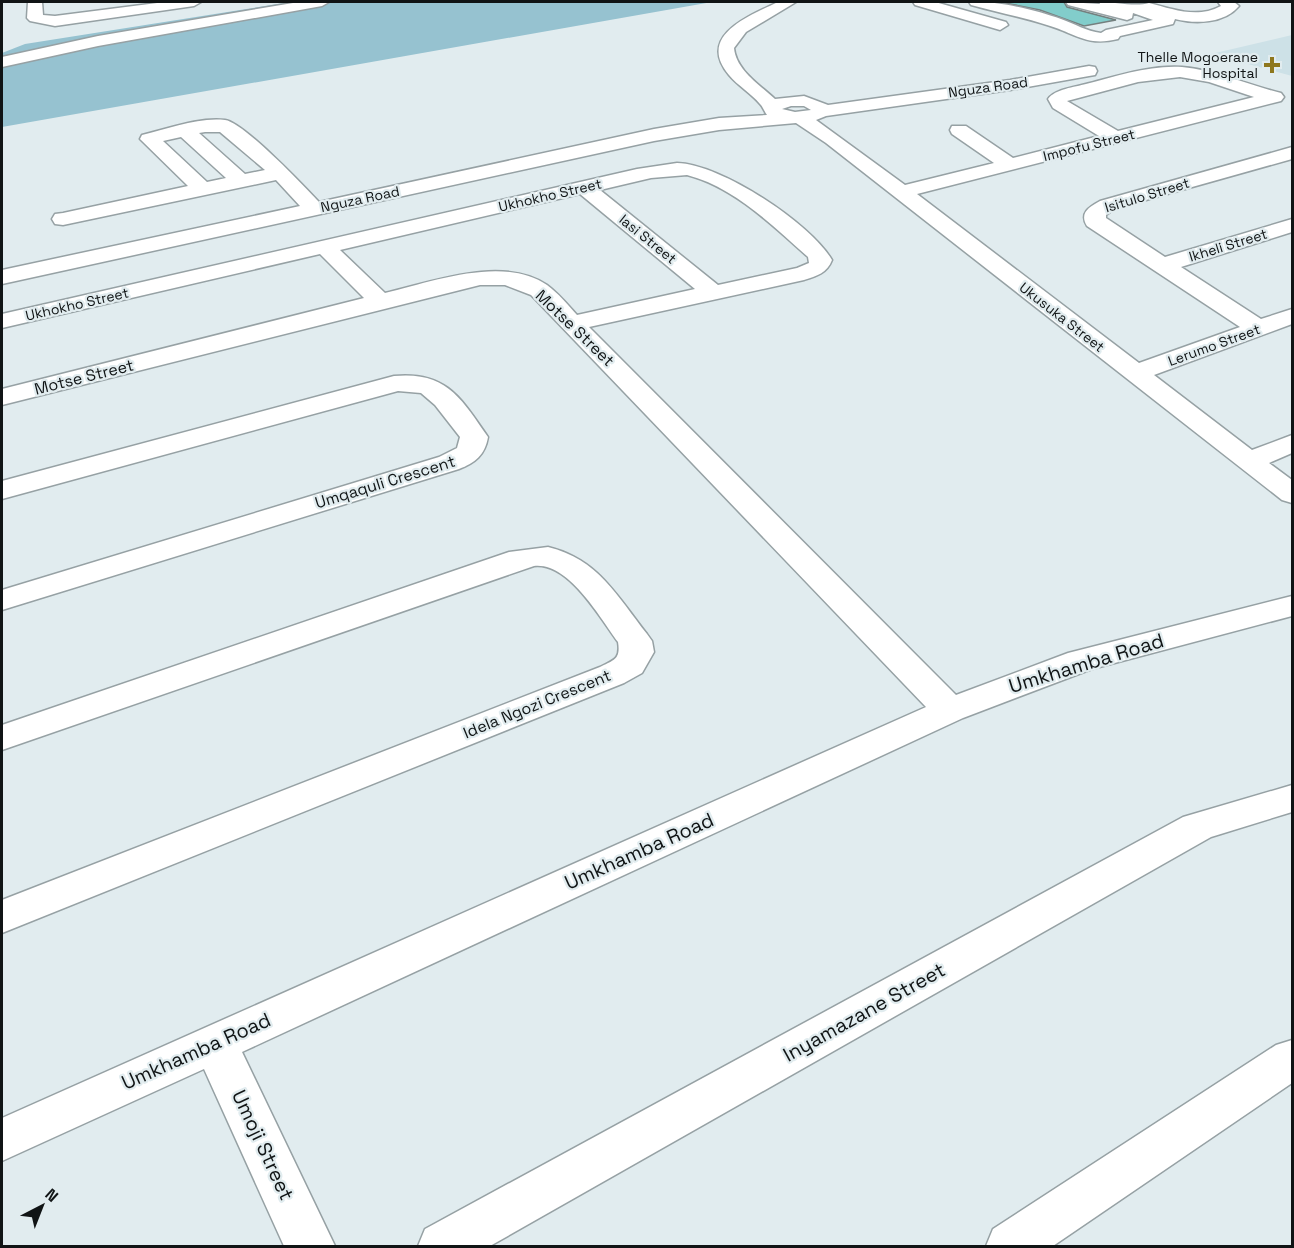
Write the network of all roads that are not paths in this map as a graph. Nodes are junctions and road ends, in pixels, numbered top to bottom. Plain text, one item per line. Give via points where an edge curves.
1 (34, 2) edge
2 (194, 2) edge
3 (322, 2) edge
4 (789, 2) edge
5 (920, 2) edge
6 (937, 2) edge
7 (976, 2) edge
8 (989, 2) edge
9 (1004, 2) edge
10 (1023, 2) edge
11 (1090, 2) edge
12 (1106, 2) edge
13 (1120, 2) edge
14 (1145, 2) edge
15 (1161, 2) edge
16 (1176, 2) edge
17 (1063, 3) edge
18 (1207, 7) edge
19 (1132, 28) junction
20 (1018, 30) dead end
21 (1062, 42) dead end
22 (1150, 59) dead end
23 (1111, 60) junction
24 (2, 62) edge
25 (748, 82) junction
26 (1284, 100) edge
27 (772, 107) junction
28 (806, 110) junction
29 (719, 124) junction
30 (958, 130) dead end
31 (184, 131) junction
32 (1116, 138) junction
33 (1293, 153) edge
34 (1011, 165) junction
35 (280, 173) junction
36 (242, 181) junction
37 (584, 187) junction
38 (203, 190) junction
39 (902, 192) junction
40 (315, 209) junction
41 (63, 219) dead end
42 (1293, 225) edge
43 (325, 247) junction
44 (1164, 265) junction
45 (2, 277) edge
46 (713, 292) junction
47 (380, 301) junction
48 (1293, 316) edge
49 (2, 321) edge
50 (572, 323) junction
51 (1258, 328) junction
52 (1135, 373) junction
53 (2, 397) edge
54 (1293, 443) edge
55 (1249, 461) junction
56 (2, 490) edge
57 (1293, 494) edge
58 (2, 600) edge
59 (1293, 606) edge
60 (950, 710) junction
61 (2, 738) edge
62 (1293, 798) edge
63 (2, 917) edge
64 (215, 1043) junction
65 (1293, 1059) edge
66 (2, 1140) edge
67 (310, 1246) edge
68 (443, 1246) edge
69 (1011, 1246) edge

1 - 2 street via 35,18 55,21
3 - 24 street
4 - 25 street via 741,28 726,44 726,58
5 - 20 street
6 - 23 street
7 - 19 street via 1055,22 1084,36 1106,38
8 - 19 street
9 - 19 street via 1091,24
10 - 19 street
11 - 19 street via 1141,14
12 - 19 street via 1168,21
13 - 18 street
14 - 18 street
15 - 18 street
16 - 18 street
17 - 19 street
21 - 23 street
22 - 23 street, Nguza Road via 1150,63
23 - 28 street, Nguza Road via 1010,85
25 - 27 street
25 - 28 street
26 - 32 street, Impofu Street
26 - 32 street via 1194,74 1173,72 1057,99 1059,104
27 - 28 street via 777,114
27 - 29 street, Nguza Road
28 - 29 street, Nguza Road
28 - 39 street, Ukusuka Street via 833,139
29 - 40 street, Nguza Road
30 - 34 street
31 - 35 street via 225,126
31 - 36 street
31 - 38 street via 149,140
32 - 34 street, Impofu Street
33 - 44 street, Isitulo Street via 1107,206 1095,213 1095,221 1107,231
34 - 39 street, Impofu Street
35 - 36 street
35 - 40 street
36 - 38 street
37 - 43 street, Ukhokho Street
37 - 46 street, Iasi Street
37 - 46 street, Ukhokho Street via 674,169 699,172 745,196 821,260 818,267 804,273
38 - 41 street
39 - 52 street, Ukusuka Street
40 - 45 street, Nguza Road
42 - 44 street, Ikheli Street
43 - 47 street
43 - 49 street, Ukhokho Street
44 - 51 street, Isitulo Street
46 - 50 street, Ukhokho Street
47 - 50 street, Motse Street via 480,278 505,278 539,290
47 - 53 street, Motse Street
48 - 51 street, Lerumo Street
50 - 60 street, Motse Street
51 - 52 street, Lerumo Street
52 - 55 street, Ukusuka Street
54 - 55 street
55 - 57 street, Ukusuka Street
56 - 58 street, Umqaquli Crescent via 394,384 412,382 436,391 474,437 473,448 466,457 449,463
59 - 60 street, Umkhamba Road via 1080,661
60 - 64 street, Umkhamba Road
61 - 63 street, Idela Ngozi Crescent via 535,556 564,561 578,571 635,641 637,652 630,665 612,675
62 - 68 street, Inyamazane Street via 1197,827
64 - 66 street, Umkhamba Road
64 - 67 street, Umoji Street
65 - 69 street

